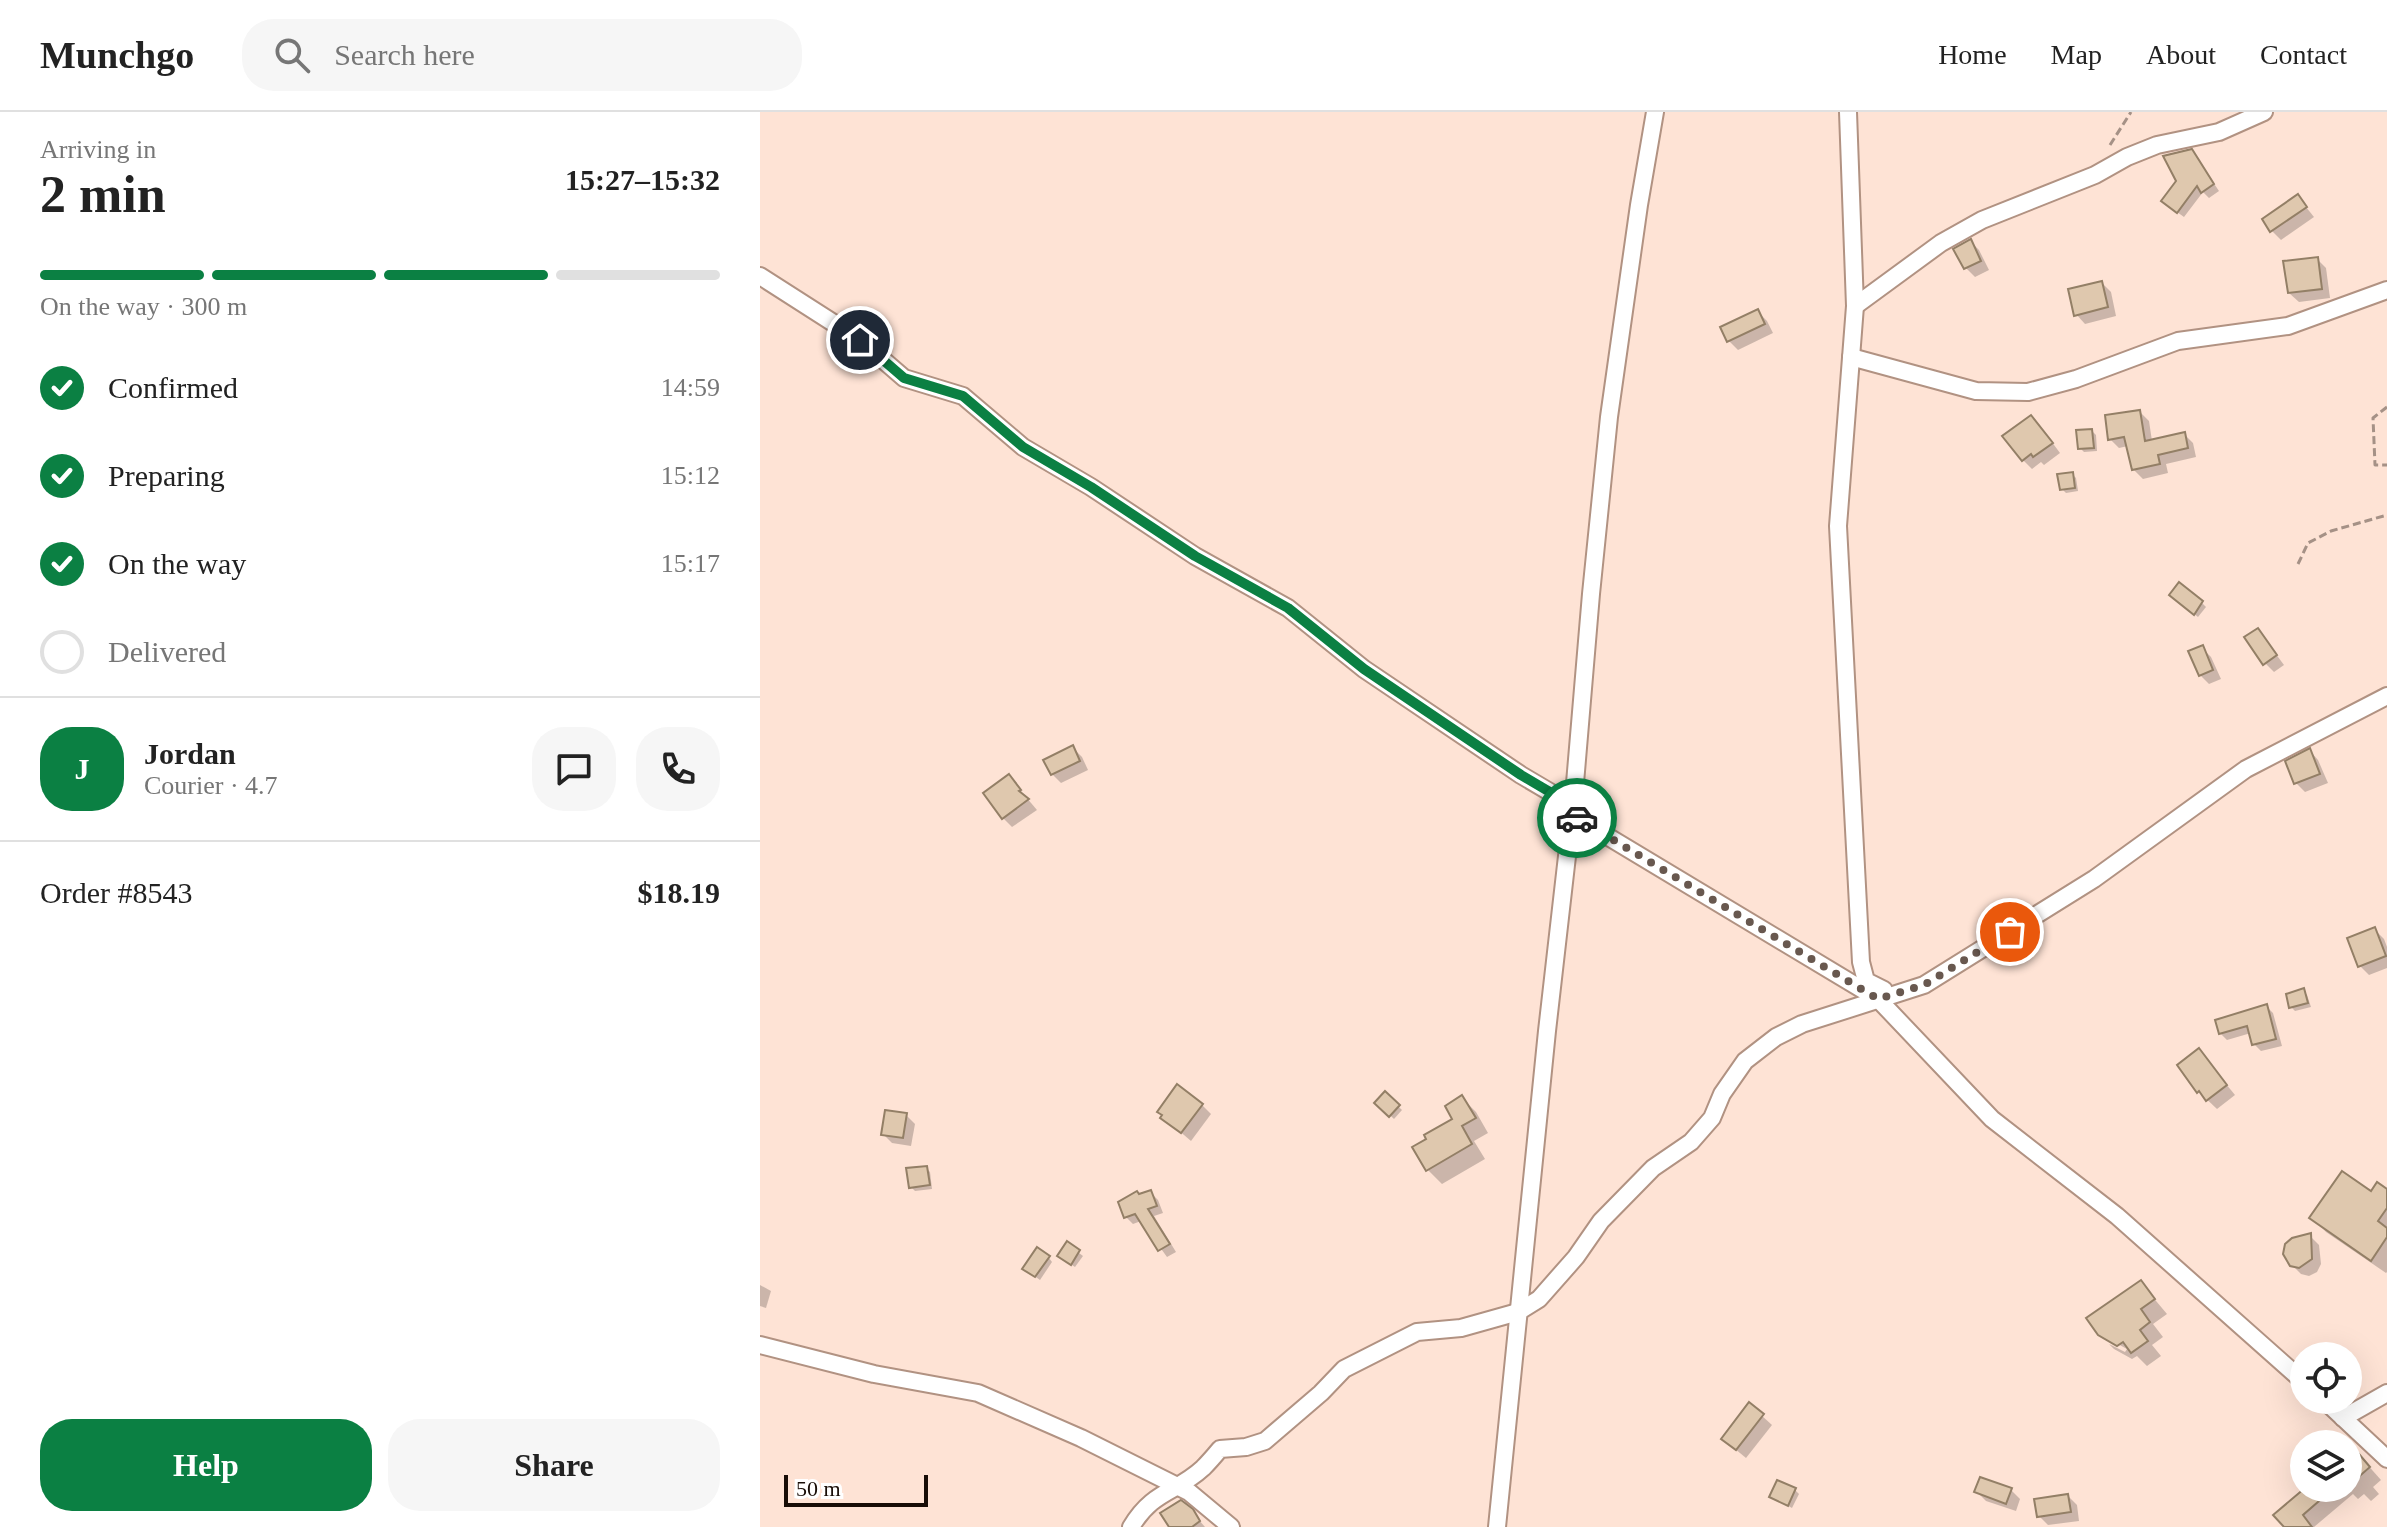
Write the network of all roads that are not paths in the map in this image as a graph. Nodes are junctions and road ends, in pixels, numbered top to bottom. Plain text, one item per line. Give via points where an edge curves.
1 (1655, 112) edge
2 (1848, 112) edge
3 (2264, 112) edge
4 (760, 276) edge
5 (2387, 290) edge
6 (1855, 306) junction
7 (1851, 357) junction
8 (2387, 696) edge
9 (1574, 795) junction
10 (1572, 815) junction
11 (1886, 997) junction
12 (1518, 1312) junction
13 (760, 1345) edge
14 (2290, 1370) edge
15 (2387, 1393) edge
16 (2339, 1414) edge
17 (2343, 1418) junction
18 (2387, 1459) edge
19 (1176, 1485) junction
20 (1131, 1527) edge
21 (1231, 1527) edge
22 (1497, 1527) edge

1 - 9 street via 1609,417
2 - 6 street
3 - 6 street via 2219,132 2157,145 1982,220
4 - 9 street via 860,340 904,378 963,396 1023,447 1288,608 1364,669 1521,775 1560,798
5 - 7 street via 2288,326 2178,341 2028,392 1976,391
6 - 7 street
7 - 11 street via 1838,526 1857,907 1866,981
8 - 11 street via 2246,769 2054,905 1924,985
9 - 10 street
10 - 11 street
10 - 12 street
11 - 12 street via 1802,1024 1745,1061 1712,1118 1691,1142 1653,1168 1601,1221 1539,1299
11 - 14 street via 1992,1119 2117,1216
12 - 19 street via 1461,1328 1417,1332 1379,1350 1344,1369 1265,1441 1220,1449 1202,1470
12 - 22 street
13 - 19 street via 978,1393
15 - 17 street
16 - 17 street
17 - 18 street
19 - 20 street via 1142,1509
19 - 21 street

